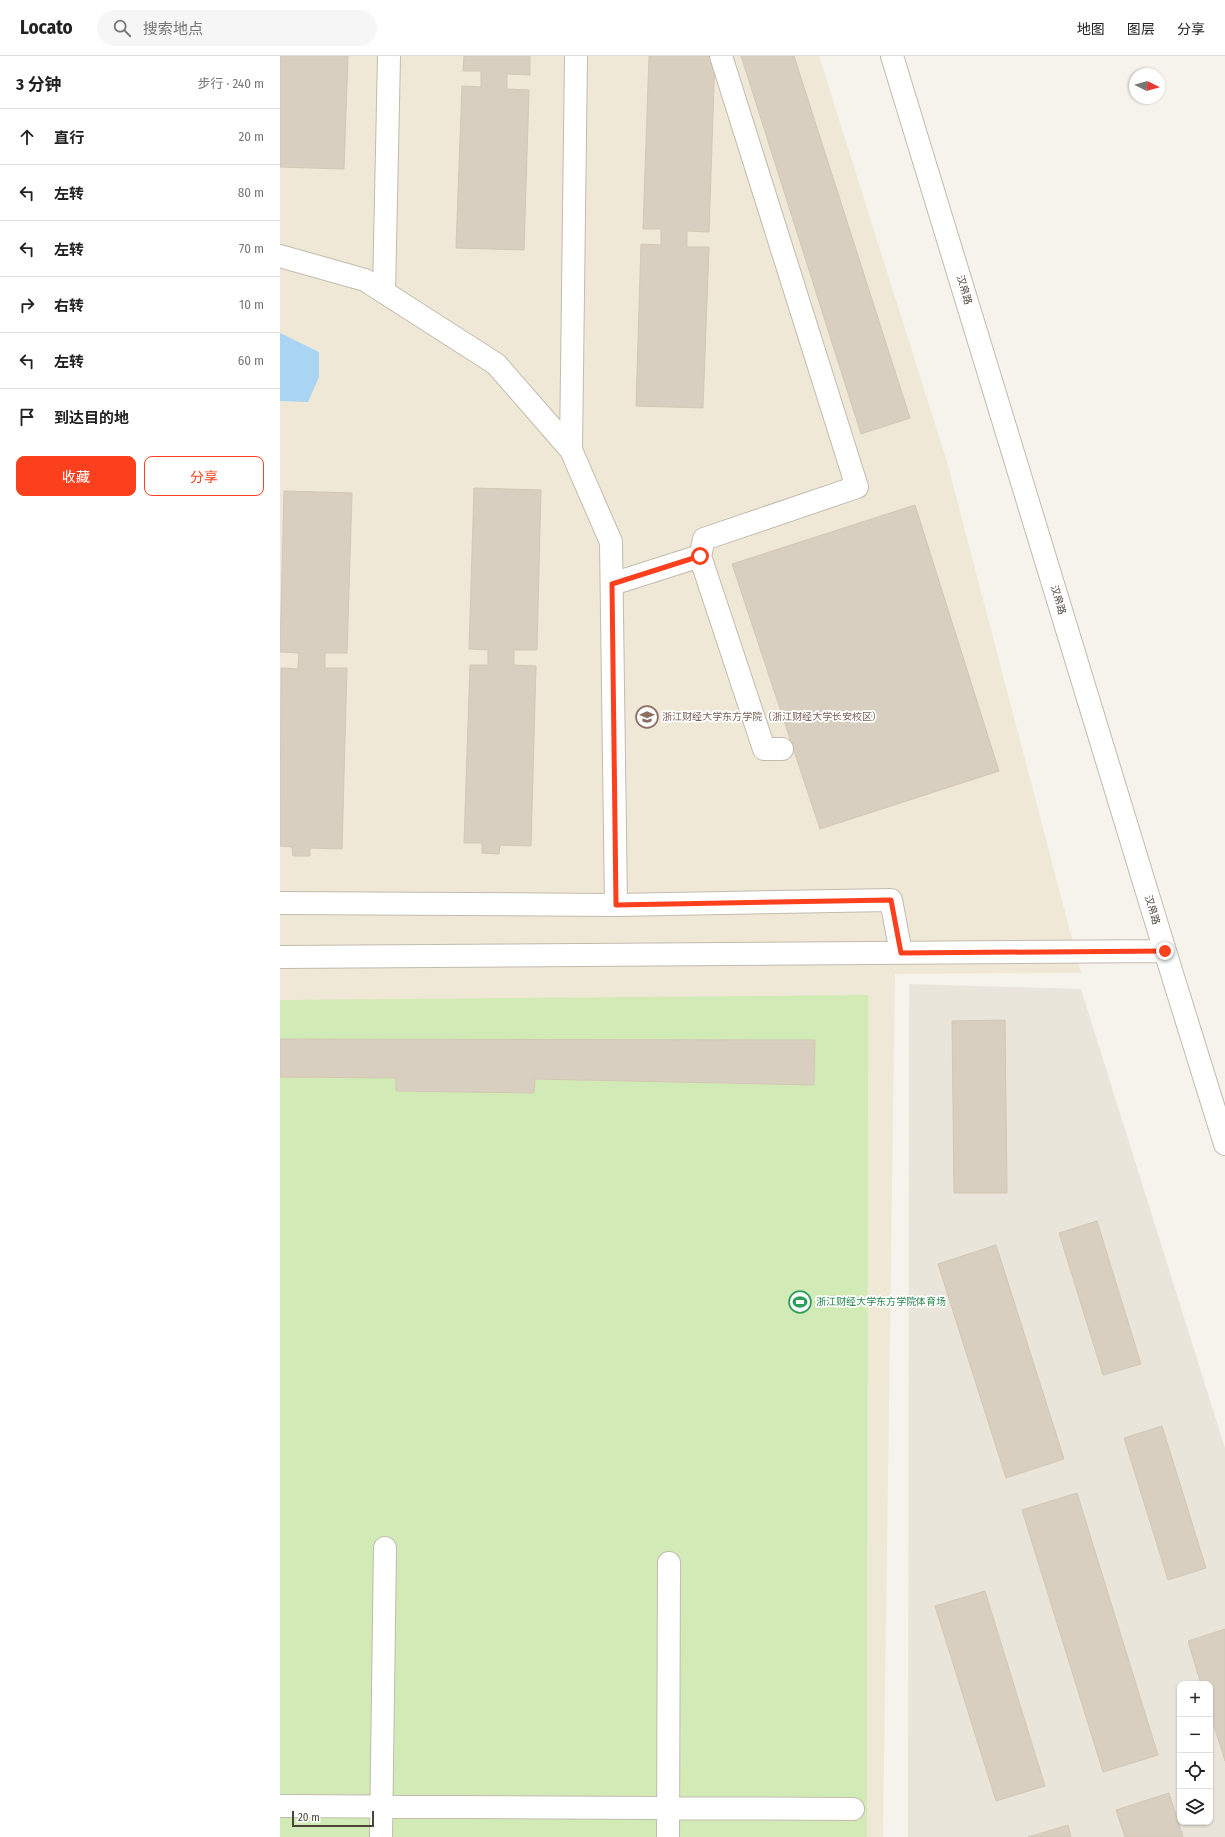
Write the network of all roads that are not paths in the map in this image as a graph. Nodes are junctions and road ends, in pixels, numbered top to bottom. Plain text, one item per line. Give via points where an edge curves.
1 (389, 56) edge
2 (576, 56) edge
3 (721, 56) edge
4 (892, 56) edge
5 (280, 256) edge
6 (384, 292) junction
7 (571, 450) junction
8 (700, 556) junction
9 (612, 584) junction
10 (782, 749) dead end
11 (280, 903) edge
12 (616, 905) junction
13 (1165, 951) junction
14 (901, 953) junction
15 (280, 957) edge
16 (1225, 1144) edge
17 (385, 1548) dead end
18 (669, 1563) dead end
19 (280, 1806) edge
20 (381, 1807) junction
21 (668, 1808) junction
22 (853, 1809) dead end
23 (381, 1837) edge
24 (668, 1837) edge

1 - 6 street
2 - 7 street
3 - 8 street via 857,487 704,539
4 - 13 street, 汉帛路
5 - 6 street via 365,280
6 - 7 street via 496,364
7 - 9 street via 611,542
8 - 9 street
8 - 10 street via 764,749
9 - 12 street
11 - 12 street
12 - 14 street via 891,900
13 - 14 street
13 - 16 street, 汉帛路
14 - 15 street
17 - 20 street
18 - 21 street
19 - 20 street
20 - 21 street
20 - 23 street
21 - 22 street
21 - 24 street

